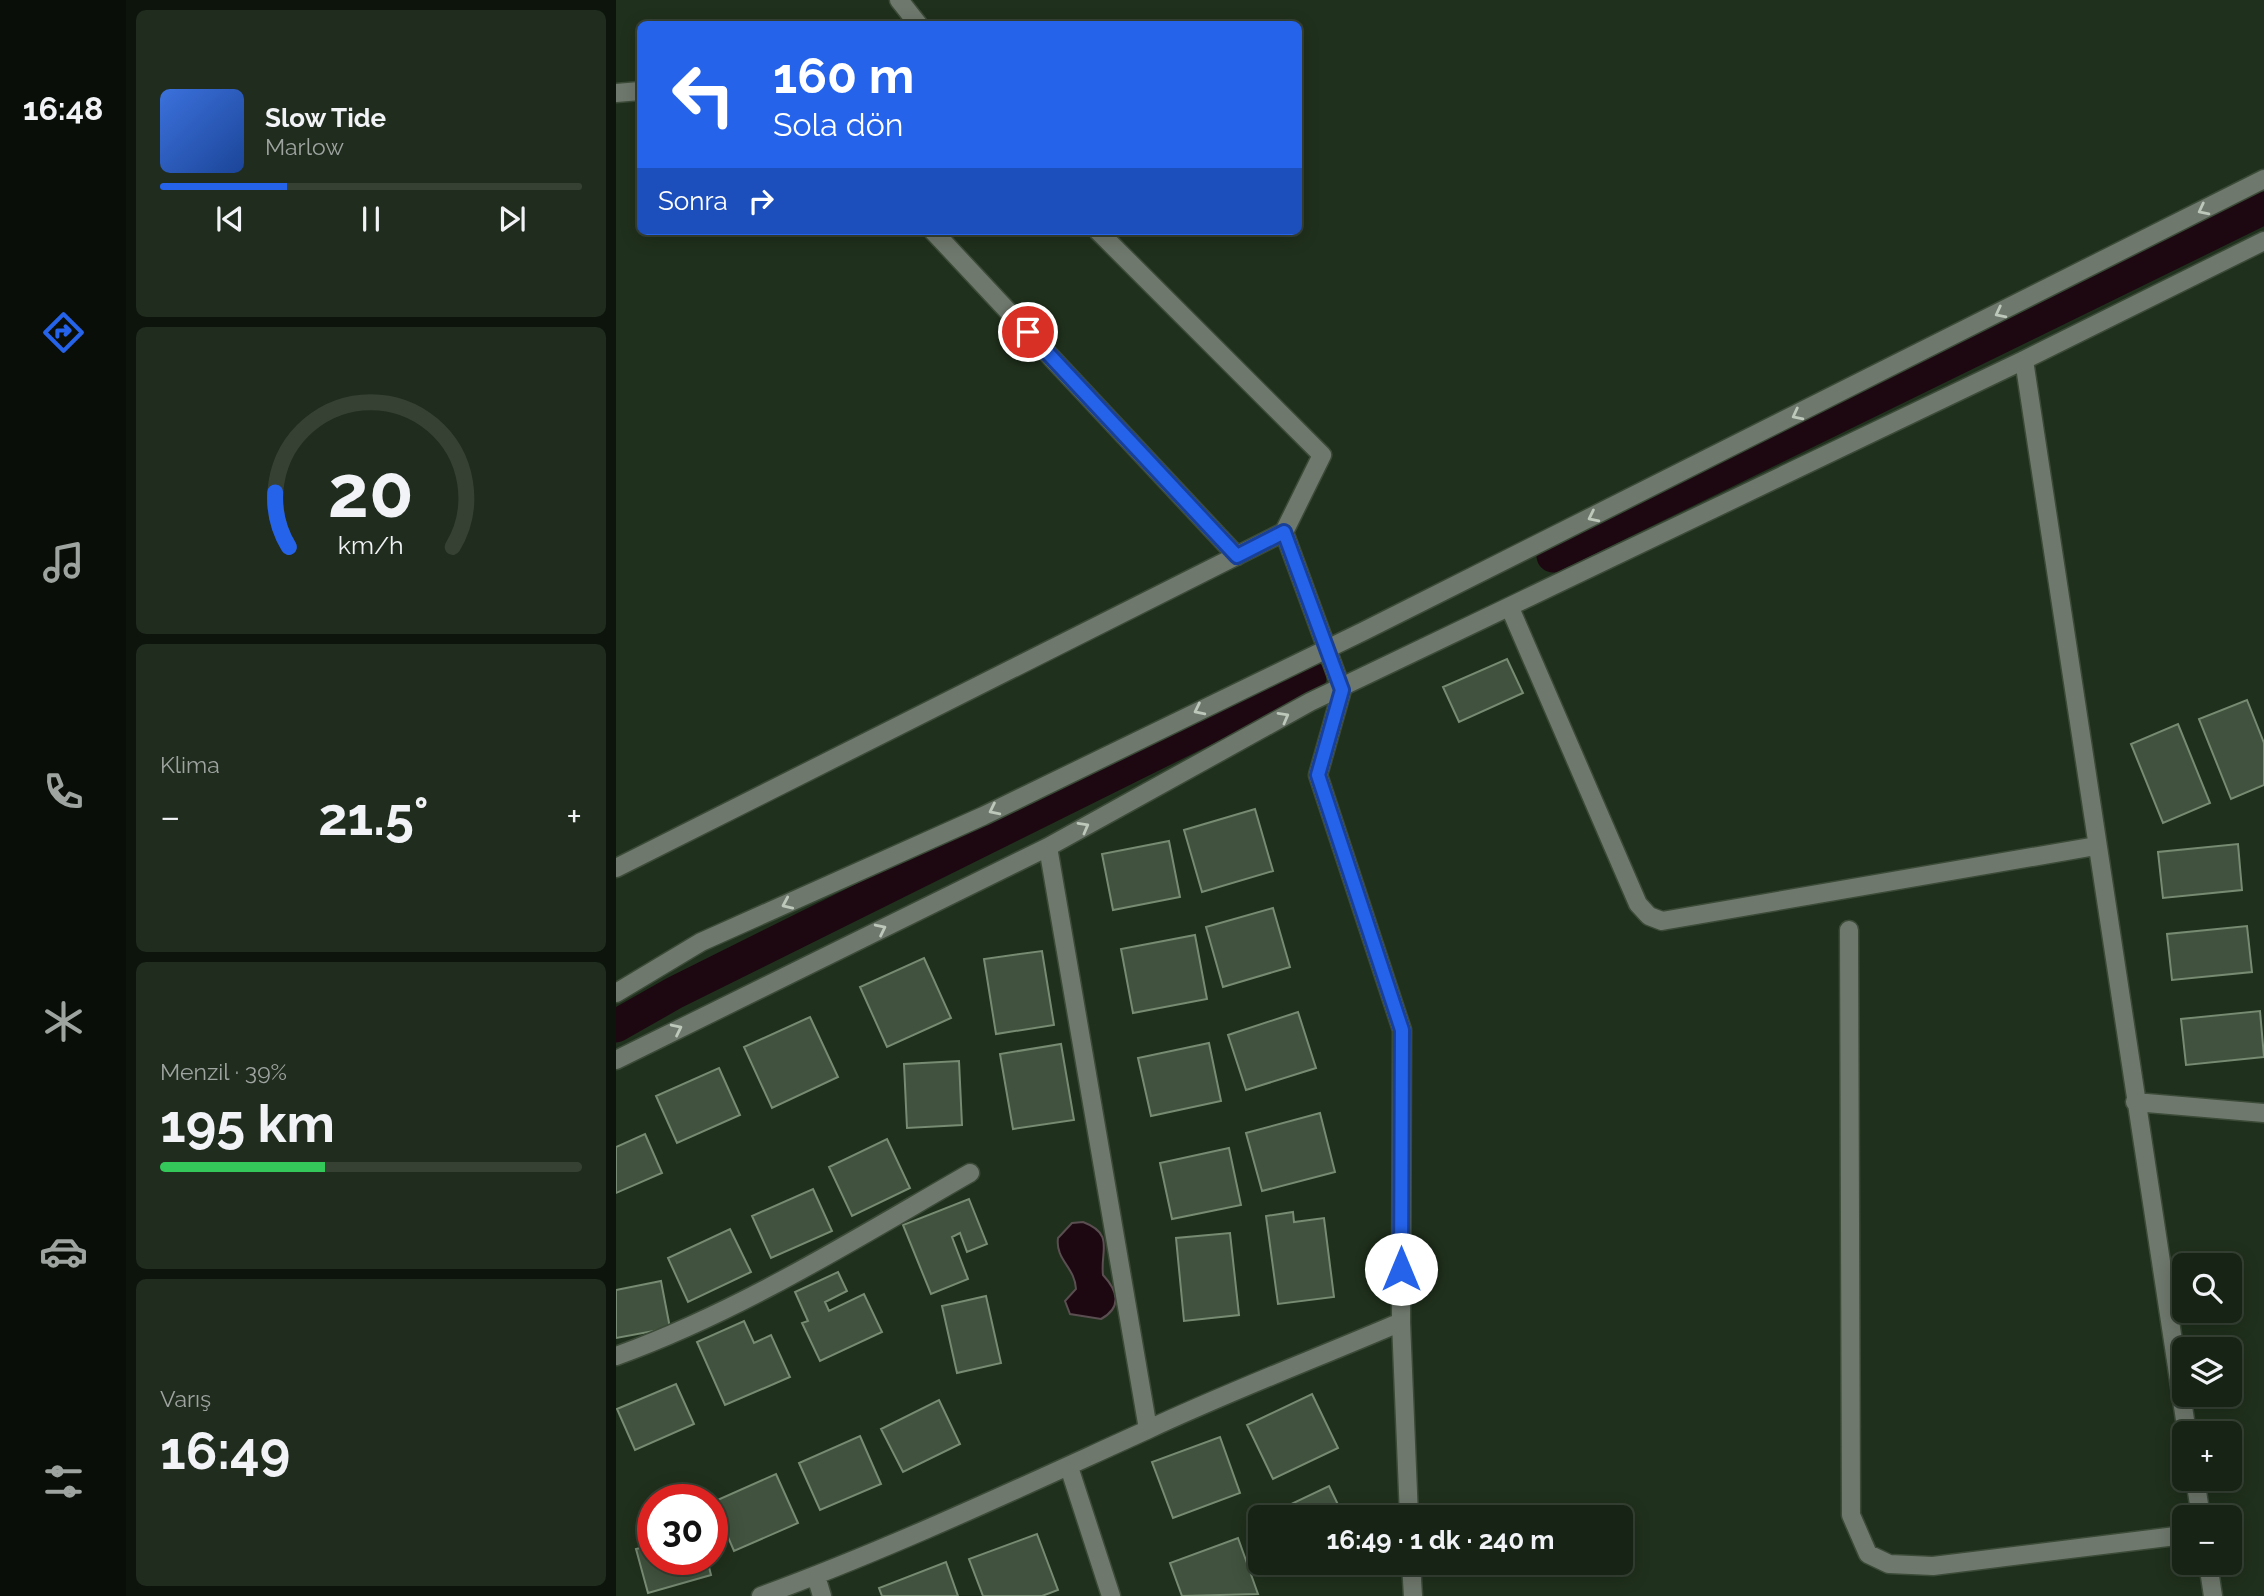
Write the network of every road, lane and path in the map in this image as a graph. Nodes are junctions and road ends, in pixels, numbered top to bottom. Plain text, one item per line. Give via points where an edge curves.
1 (899, 0) edge
2 (916, 21) edge
3 (637, 91) edge
4 (616, 93) edge
5 (2264, 179) edge
6 (937, 235) edge
7 (1102, 235) edge
8 (2264, 241) edge
9 (2024, 360) junction
10 (1284, 532) junction
11 (1237, 556) junction
12 (1510, 608) junction
13 (1326, 648) junction
14 (1342, 690) junction
15 (2096, 846) junction
16 (1048, 847) junction
17 (616, 868) edge
18 (1849, 930) dead end
19 (616, 993) edge
20 (616, 1060) edge
21 (2135, 1102) junction
22 (2264, 1113) edge
23 (970, 1173) dead end
24 (1401, 1322) junction
25 (616, 1356) edge
26 (2186, 1421) edge
27 (1148, 1429) junction
28 (1069, 1467) junction
29 (1409, 1505) edge
30 (2172, 1536) edge
31 (1411, 1575) edge
32 (2210, 1575) edge
33 (816, 1576) junction
34 (761, 1596) edge
35 (822, 1596) edge
36 (1111, 1596) edge
37 (1412, 1596) edge
38 (2213, 1596) edge

1 - 2 street
3 - 4 street
5 -> 13 street
6 - 11 street
7 - 10 street via 1322,455
8 - 9 street
9 - 12 street
9 - 15 street
10 - 11 street
10 - 13 street
11 - 17 street
12 - 14 street
12 - 15 street via 1638,904 1649,916 1662,921
13 - 14 street
13 -> 19 street via 983,816 701,943
16 -> 14 street via 1310,702
14 - 24 street via 1318,775 1402,1030
15 - 21 street
20 -> 16 street
16 - 27 street
18 - 30 street via 1851,1515 1868,1554 1889,1564 1933,1566
21 - 22 street
21 - 26 street
23 - 25 street via 808,1266 672,1335
24 - 27 street
24 - 29 street
27 - 28 street
28 - 33 street
28 - 36 street
31 - 37 street
32 - 38 street
33 - 34 street
33 - 35 street

